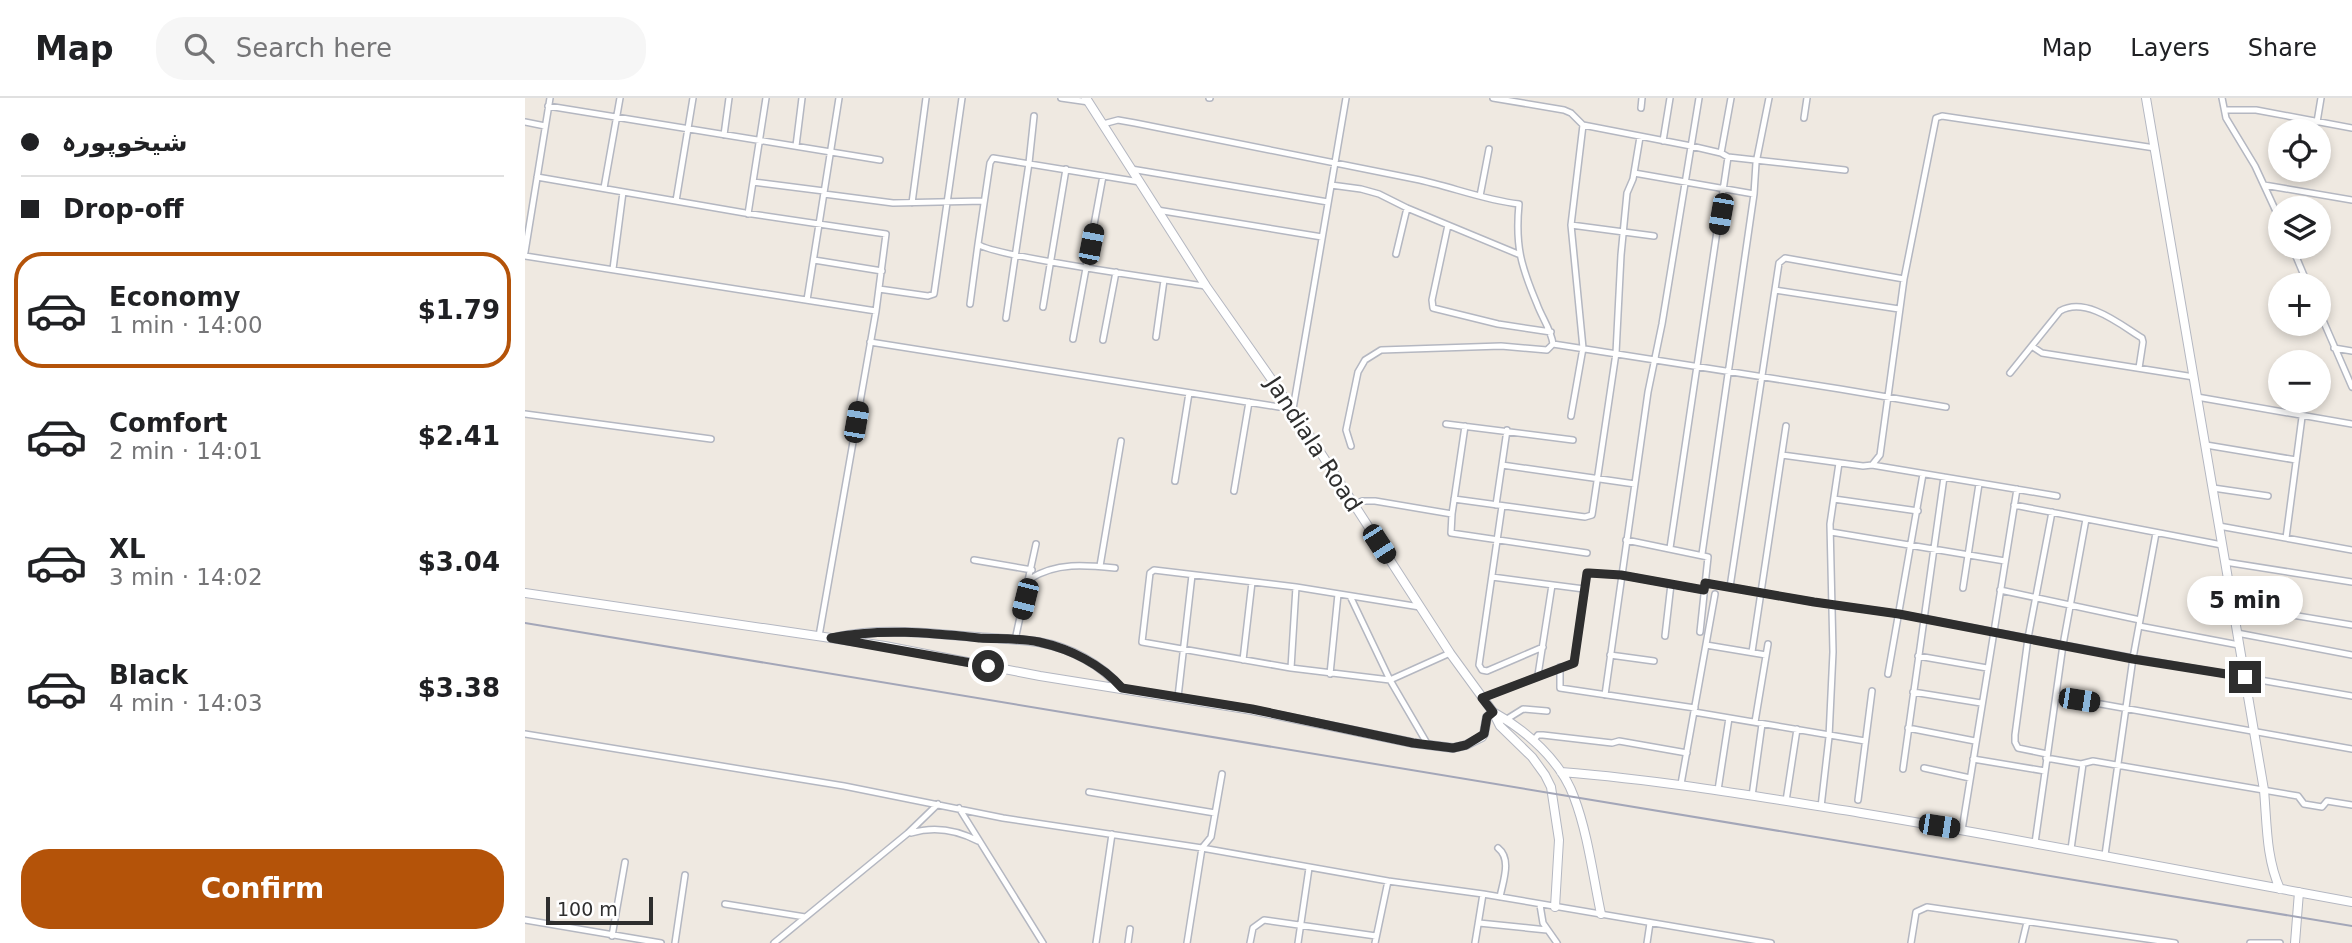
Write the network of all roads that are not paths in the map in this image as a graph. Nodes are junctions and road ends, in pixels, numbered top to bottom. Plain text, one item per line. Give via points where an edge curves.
1 (550, 98) edge
2 (620, 98) edge
3 (693, 98) edge
4 (729, 98) edge
5 (766, 98) edge
6 (802, 98) edge
7 (839, 98) edge
8 (926, 98) edge
9 (962, 98) edge
10 (1061, 98) edge
11 (1346, 98) edge
12 (1493, 98) edge
13 (1642, 98) edge
14 (1670, 98) edge
15 (1699, 98) edge
16 (1731, 98) edge
17 (1769, 98) edge
18 (1807, 98) edge
19 (2146, 98) edge
20 (2223, 98) edge
21 (2321, 98) edge
22 (1088, 100) edge
23 (548, 106) junction
24 (1641, 108) dead end
25 (2225, 110) junction
26 (617, 116) junction
27 (1034, 116) dead end
28 (1804, 118) dead end
29 (2301, 119) edge
30 (2317, 119) edge
31 (2352, 120) edge
32 (525, 122) edge
33 (1103, 124) junction
34 (1583, 125) junction
35 (2331, 125) edge
36 (545, 126) junction
37 (688, 128) junction
38 (2351, 128) edge
39 (724, 135) junction
40 (1640, 137) junction
41 (759, 140) junction
42 (1663, 141) junction
43 (796, 146) junction
44 (1691, 146) junction
45 (2155, 148) junction
46 (1489, 149) dead end
47 (831, 152) junction
48 (1721, 153) junction
49 (1728, 157) junction
50 (1757, 159) junction
51 (880, 160) dead end
52 (1029, 163) junction
53 (1334, 165) junction
54 (1066, 169) junction
55 (1131, 169) junction
56 (1845, 170) dead end
57 (1634, 173) junction
58 (1103, 176) junction
59 (537, 177) junction
60 (753, 182) junction
61 (1140, 182) junction
62 (1685, 182) junction
63 (1331, 185) junction
64 (2264, 185) junction
65 (604, 188) junction
66 (1725, 189) junction
67 (623, 192) junction
68 (824, 193) junction
69 (1754, 194) junction
70 (1480, 196) junction
71 (2269, 196) edge
72 (2352, 200) edge
73 (676, 201) junction
74 (984, 201) junction
75 (947, 202) junction
76 (1328, 202) junction
77 (912, 203) junction
78 (1407, 208) junction
79 (1157, 210) junction
80 (748, 214) junction
81 (819, 223) junction
82 (1448, 225) junction
83 (1570, 225) junction
84 (1624, 232) junction
85 (1654, 236) dead end
86 (1322, 237) junction
87 (978, 244) junction
88 (525, 254) edge
89 (1015, 254) junction
90 (1396, 254) dead end
91 (1518, 254) junction
92 (814, 260) junction
93 (1050, 261) junction
94 (1086, 267) junction
95 (613, 269) junction
96 (882, 271) junction
97 (1116, 272) junction
98 (1904, 279) junction
99 (1164, 280) junction
100 (1206, 286) junction
101 (879, 289) junction
102 (1775, 290) junction
103 (807, 300) junction
104 (970, 304) dead end
105 (1042, 307) dead end
106 (1899, 309) junction
107 (876, 310) junction
108 (1006, 318) dead end
109 (1551, 332) junction
110 (2329, 336) edge
111 (1156, 337) dead end
112 (1073, 339) dead end
113 (1103, 340) dead end
114 (870, 342) junction
115 (1553, 344) junction
116 (2033, 347) junction
117 (1583, 348) junction
118 (2334, 348) junction
119 (2352, 351) edge
120 (1616, 353) junction
121 (1654, 360) junction
122 (1695, 368) junction
123 (2139, 368) junction
124 (1728, 372) junction
125 (2010, 373) dead end
126 (1762, 377) junction
127 (2193, 377) junction
128 (2352, 387) edge
129 (1189, 393) junction
130 (1887, 397) junction
131 (2197, 397) junction
132 (1249, 402) junction
133 (1946, 407) dead end
134 (1292, 408) junction
135 (525, 414) edge
136 (1571, 416) dead end
137 (2302, 417) junction
138 (1446, 424) dead end
139 (2352, 424) edge
140 (1465, 426) junction
141 (1786, 426) dead end
142 (1507, 430) junction
143 (711, 439) dead end
144 (1573, 440) dead end
145 (1121, 441) dead end
146 (2206, 445) junction
147 (1351, 446) dead end
148 (1781, 455) junction
149 (2296, 460) junction
150 (1839, 463) junction
151 (1872, 464) junction
152 (1502, 466) junction
153 (1923, 474) junction
154 (1944, 477) junction
155 (1597, 479) junction
156 (1175, 481) dead end
157 (1635, 484) junction
158 (1979, 484) junction
159 (2213, 488) junction
160 (2017, 489) junction
161 (1234, 491) dead end
162 (2057, 496) dead end
163 (2268, 496) dead end
164 (1454, 499) junction
165 (1834, 499) junction
166 (1354, 505) junction
167 (1499, 505) junction
168 (2014, 505) junction
169 (1918, 511) junction
170 (2052, 512) junction
171 (1452, 514) junction
172 (2086, 519) junction
173 (2219, 526) junction
174 (1831, 532) junction
175 (2156, 533) junction
176 (2286, 538) junction
177 (1626, 540) junction
178 (1497, 541) junction
179 (1036, 544) dead end
180 (1910, 545) junction
181 (2222, 545) junction
182 (1669, 548) junction
183 (1933, 549) junction
184 (2352, 550) edge
185 (1587, 554) dead end
186 (1702, 554) junction
187 (1969, 555) junction
188 (974, 559) dead end
189 (2005, 561) junction
190 (2225, 562) junction
191 (1100, 566) junction
192 (1115, 568) dead end
193 (1032, 570) junction
194 (1192, 575) junction
195 (1621, 575) junction
196 (1492, 577) junction
197 (1030, 579) junction
198 (1252, 582) junction
199 (2352, 582) edge
200 (1671, 584) junction
201 (1552, 585) junction
202 (1705, 586) junction
203 (1296, 587) junction
204 (1730, 587) junction
205 (1963, 588) dead end
206 (1584, 589) junction
207 (2000, 590) junction
208 (525, 593) edge
209 (1761, 593) junction
210 (1338, 594) junction
211 (1715, 594) dead end
212 (1350, 595) junction
213 (2036, 597) junction
214 (1831, 605) junction
215 (2071, 605) junction
216 (2232, 605) junction
217 (1420, 607) junction
218 (1899, 614) junction
219 (1924, 618) junction
220 (2140, 623) junction
221 (2352, 625) edge
222 (1994, 631) junction
223 (1700, 632) dead end
224 (2237, 633) junction
225 (820, 636) junction
226 (1665, 636) dead end
227 (831, 638) junction
228 (2028, 638) junction
229 (1015, 640) junction
230 (1768, 644) dead end
231 (1706, 645) junction
232 (2063, 645) junction
233 (2239, 645) junction
234 (1543, 647) junction
235 (1184, 650) junction
236 (1752, 652) junction
237 (1450, 653) junction
238 (1611, 654) junction
239 (1766, 655) junction
240 (2352, 655) edge
241 (1919, 656) junction
242 (2133, 659) junction
243 (1243, 660) junction
244 (1654, 661) dead end
245 (1560, 667) junction
246 (1291, 668) junction
247 (1987, 668) junction
248 (1330, 674) junction
249 (1888, 674) dead end
250 (1538, 676) junction
251 (2245, 677) junction
252 (1390, 680) junction
253 (1122, 688) junction
254 (1872, 691) dead end
255 (1913, 692) junction
256 (1605, 695) junction
257 (2056, 696) junction
258 (2352, 696) edge
259 (1178, 697) junction
260 (1482, 698) junction
261 (1981, 704) junction
262 (2127, 708) junction
263 (1694, 710) junction
264 (1548, 711) dead end
265 (1493, 712) junction
266 (1729, 718) junction
267 (1507, 719) junction
268 (1758, 723) junction
269 (1797, 729) junction
270 (1908, 729) junction
271 (2254, 732) junction
272 (525, 734) edge
273 (1829, 735) junction
274 (1533, 741) junction
275 (1865, 741) junction
276 (1975, 741) junction
277 (1428, 745) junction
278 (2352, 749) edge
279 (1687, 753) junction
280 (2047, 756) junction
281 (1973, 759) junction
282 (2083, 764) junction
283 (2119, 766) junction
284 (1924, 768) dead end
285 (1903, 769) dead end
286 (1561, 772) junction
287 (2045, 772) junction
288 (1221, 774) dead end
289 (1970, 778) junction
290 (1681, 785) junction
291 (1718, 790) junction
292 (2264, 790) junction
293 (1089, 792) dead end
294 (1752, 796) junction
295 (1858, 800) dead end
296 (1786, 801) junction
297 (938, 804) junction
298 (2352, 804) edge
299 (1821, 807) junction
300 (959, 808) junction
301 (1215, 813) junction
302 (1962, 830) junction
303 (908, 833) junction
304 (1112, 834) junction
305 (981, 843) junction
306 (2035, 843) junction
307 (1202, 848) junction
308 (1498, 848) dead end
309 (2071, 849) junction
310 (2105, 855) junction
311 (625, 862) dead end
312 (1309, 868) junction
313 (685, 875) dead end
314 (1388, 881) junction
315 (2280, 889) junction
316 (2299, 892) junction
317 (1483, 894) junction
318 (1500, 897) junction
319 (2352, 902) edge
320 (725, 904) dead end
321 (1540, 905) junction
322 (1555, 907) junction
323 (1601, 914) junction
324 (806, 917) junction
325 (525, 920) edge
326 (2027, 922) junction
327 (1479, 923) junction
328 (1650, 923) junction
329 (1300, 925) junction
330 (1129, 929) dead end
331 (1547, 930) junction
332 (1713, 933) junction
333 (612, 936) junction
334 (1376, 936) junction
335 (661, 943) edge
336 (675, 943) edge
337 (774, 943) edge
338 (1043, 943) edge
339 (1096, 943) edge
340 (1128, 943) edge
341 (1187, 943) edge
342 (1249, 943) edge
343 (1298, 943) edge
344 (1375, 943) edge
345 (1475, 943) edge
346 (1557, 943) edge
347 (1647, 943) edge
348 (1711, 943) edge
349 (1771, 943) edge
350 (1911, 943) edge
351 (2022, 943) edge
352 (2175, 943) edge
353 (2251, 943) edge
354 (2280, 943) edge
355 (2295, 943) edge

1 - 23 street
2 - 26 street
3 - 37 street
4 - 39 street
5 - 41 street
6 - 43 street
7 - 47 street
8 - 77 street
9 - 75 street
10 - 22 street
11 - 53 street
12 - 34 street via 1564,110
13 - 24 street
14 - 42 street
15 - 44 street
16 - 48 street
17 - 50 street
18 - 28 street
19 - 45 street
20 - 25 street
21 - 30 street
22 - 33 street, Jandiala Road
23 - 26 street
23 - 36 street
25 - 29 street via 2256,110
25 - 64 street
26 - 37 street
26 - 65 street
27 - 52 street
31 - 38 street
32 - 36 street
33 - 53 street via 1118,120 1135,123
33 - 55 street, Jandiala Road
34 - 40 street
34 - 83 street
35 - 38 street
36 - 59 street
37 - 39 street
37 - 73 street
39 - 41 street
40 - 42 street
40 - 57 street
41 - 43 street
41 - 60 street
42 - 44 street
43 - 47 street
44 - 48 street
44 - 62 street
45 - 98 street via 1938,117
45 - 127 street
46 - 70 street
47 - 51 street
47 - 68 street
48 - 49 street
49 - 50 street
49 - 66 street
50 - 56 street
50 - 69 street
52 - 54 street
52 - 74 street via 993,158
52 - 89 street
53 - 63 street
53 - 70 street
54 - 58 street
54 - 93 street
55 - 61 street, Jandiala Road
55 - 76 street
57 - 62 street
57 - 84 street via 1627,193
58 - 61 street
58 - 94 street
59 - 65 street
59 - 88 street
60 - 68 street
60 - 80 street
61 - 79 street, Jandiala Road
62 - 66 street
62 - 121 street
63 - 76 street
63 - 78 street via 1369,191
64 - 71 street
64 - 72 street
65 - 67 street
66 - 69 street
66 - 122 street
67 - 73 street
67 - 95 street
68 - 77 street
68 - 81 street
69 - 124 street
70 - 91 street via 1519,204
73 - 80 street
74 - 75 street
74 - 87 street
75 - 77 street
75 - 101 street via 934,296
76 - 86 street
78 - 82 street
78 - 90 street
79 - 86 street
79 - 100 street, Jandiala Road
80 - 81 street
81 - 92 street
81 - 96 street via 886,234
82 - 91 street
82 - 109 street via 1434,309
83 - 84 street
83 - 117 street
84 - 85 street
84 - 120 street
86 - 134 street
87 - 89 street
87 - 104 street
88 - 95 street
89 - 93 street
89 - 108 street
91 - 109 street
92 - 96 street
92 - 103 street
93 - 94 street
93 - 105 street
94 - 97 street
94 - 112 street
95 - 103 street
96 - 101 street
97 - 99 street
97 - 113 street
98 - 102 street via 1785,258 1779,263
98 - 106 street
99 - 100 street
99 - 111 street
100 - 134 street, Jandiala Road
101 - 107 street
102 - 106 street
102 - 126 street
103 - 107 street
106 - 130 street
107 - 114 street
109 - 115 street
110 - 118 street
114 - 129 street
114 - 225 street
115 - 117 street
115 - 147 street via 1547,350 1501,346 1373,354 1358,372 1346,430
116 - 123 street via 2042,353
116 - 123 street via 2066,307 2101,311 2142,338
116 - 125 street
117 - 120 street
117 - 136 street
118 - 119 street
118 - 128 street
120 - 121 street
120 - 155 street
121 - 122 street
121 - 157 street
122 - 124 street
122 - 182 street
123 - 127 street
124 - 126 street
124 - 186 street
126 - 130 street
126 - 204 street
127 - 131 street
129 - 132 street
129 - 156 street
130 - 133 street
130 - 151 street via 1880,455
131 - 137 street
131 - 146 street
132 - 134 street
132 - 161 street
134 - 166 street, Jandiala Road
135 - 143 street
137 - 139 street
137 - 149 street
138 - 140 street
140 - 142 street
140 - 164 street
141 - 148 street
142 - 144 street
142 - 152 street
145 - 191 street
146 - 149 street
146 - 159 street
148 - 150 street
148 - 209 street
149 - 176 street
150 - 151 street
150 - 165 street
151 - 153 street
152 - 155 street
152 - 167 street
153 - 154 street
153 - 169 street
154 - 158 street
154 - 183 street
155 - 157 street
155 - 167 street via 1590,516
157 - 177 street
158 - 160 street
158 - 187 street
159 - 163 street
159 - 173 street
160 - 162 street
160 - 168 street
164 - 167 street
164 - 171 street
165 - 169 street
165 - 174 street
166 - 171 street via 1375,501
166 - 217 street, Jandiala Road
167 - 178 street
168 - 170 street
168 - 189 street
169 - 180 street
170 - 172 street
170 - 213 street
171 - 178 street via 1452,534
172 - 175 street
172 - 215 street
173 - 176 street
173 - 181 street
174 - 180 street
174 - 214 street
175 - 181 street
175 - 220 street
176 - 184 street
177 - 182 street
177 - 195 street
178 - 185 street
178 - 196 street
179 - 193 street
180 - 183 street
180 - 218 street
181 - 190 street
182 - 186 street
183 - 187 street
183 - 219 street
186 - 202 street via 1708,559
187 - 189 street
187 - 205 street
188 - 193 street
189 - 207 street
190 - 199 street
190 - 216 street
191 - 192 street
191 - 197 street via 1076,565
193 - 197 street
194 - 198 street
194 - 235 street
194 - 235 street via 1150,572 1142,642
195 - 200 street
195 - 206 street via 1587,573
195 - 238 street
196 - 201 street
196 - 234 street via 1480,668 1487,671
197 - 229 street
198 - 203 street
198 - 243 street
200 - 202 street
200 - 226 street
201 - 206 street
201 - 234 street
202 - 204 street
202 - 223 street
203 - 210 street
203 - 246 street
204 - 209 street
206 - 245 street via 1575,661
207 - 213 street
207 - 222 street
208 - 225 street
209 - 214 street
209 - 236 street
210 - 212 street
210 - 248 street
211 - 231 street
212 - 217 street
212 - 252 street
213 - 215 street
213 - 228 street
214 - 218 street
214 - 273 street
215 - 220 street
215 - 232 street
216 - 221 street
216 - 224 street
217 - 237 street, Jandiala Road
218 - 219 street
218 - 249 street
219 - 222 street
219 - 241 street
220 - 233 street
220 - 242 street
222 - 228 street
222 - 247 street
224 - 233 street
224 - 240 street
225 - 227 street
227 - 229 street via 859,632 912,632
227 - 253 street
228 - 232 street
228 - 280 street via 2015,742 2018,748
229 - 253 street via 1038,642 1084,658
230 - 239 street
231 - 236 street
231 - 263 street
232 - 242 street
232 - 257 street
233 - 251 street
234 - 250 street
235 - 243 street
235 - 259 street
236 - 239 street
237 - 252 street
237 - 260 street, Jandiala Road
238 - 244 street
238 - 256 street
239 - 268 street
241 - 247 street
241 - 255 street
242 - 251 street
242 - 262 street
243 - 246 street
245 - 250 street
245 - 256 street via 1559,687
246 - 248 street
247 - 261 street
248 - 252 street
250 - 260 street
251 - 258 street
251 - 271 street
252 - 277 street
253 - 259 street
254 - 275 street
255 - 261 street
255 - 270 street
256 - 263 street
257 - 262 street
257 - 280 street
259 - 277 street
260 - 265 street, Jandiala Road
261 - 276 street
262 - 271 street
262 - 283 street
263 - 266 street
263 - 279 street
264 - 267 street via 1523,709
265 - 267 street
265 - 277 street via 1487,717 1484,734 1466,745
265 - 322 street, Jandiala Road via 1551,787 1559,840
266 - 268 street
266 - 291 street
267 - 274 street
268 - 269 street
268 - 294 street
269 - 273 street
269 - 296 street
270 - 276 street
270 - 285 street
271 - 278 street
271 - 292 street
272 - 297 street
273 - 275 street
273 - 299 street
274 - 279 street via 1543,735
274 - 286 street
275 - 295 street
276 - 281 street
279 - 290 street
280 - 282 street
280 - 287 street
281 - 287 street
281 - 289 street
282 - 283 street
282 - 309 street
283 - 292 street
283 - 310 street
284 - 289 street
286 - 290 street
286 - 323 street via 1574,796
287 - 306 street
288 - 301 street
289 - 302 street
290 - 291 street
291 - 294 street
292 - 298 street via 2298,796 2307,805 2322,807 2327,801
292 - 315 street via 2268,849
293 - 301 street
294 - 296 street
296 - 299 street
297 - 300 street
297 - 303 street
299 - 302 street
300 - 304 street
300 - 305 street
301 - 307 street via 1211,837
302 - 306 street
303 - 305 street via 945,830
303 - 324 street
304 - 307 street
304 - 339 street
305 - 338 street
306 - 309 street
307 - 312 street
307 - 341 street
308 - 318 street via 1506,860
309 - 310 street
310 - 315 street
311 - 333 street
312 - 314 street
312 - 329 street
313 - 336 street
314 - 317 street
314 - 334 street
315 - 316 street
316 - 319 street
316 - 355 street
317 - 318 street
317 - 327 street
318 - 321 street
320 - 324 street
321 - 322 street
321 - 331 street
322 - 323 street
323 - 328 street
324 - 337 street
325 - 333 street
326 - 350 street via 1923,907 1915,915
326 - 351 street
326 - 352 street
327 - 331 street
327 - 345 street
328 - 332 street
328 - 347 street
329 - 334 street
329 - 342 street via 1259,921
329 - 343 street
330 - 340 street
331 - 346 street
332 - 348 street
332 - 349 street
333 - 335 street
334 - 344 street
353 - 354 street

